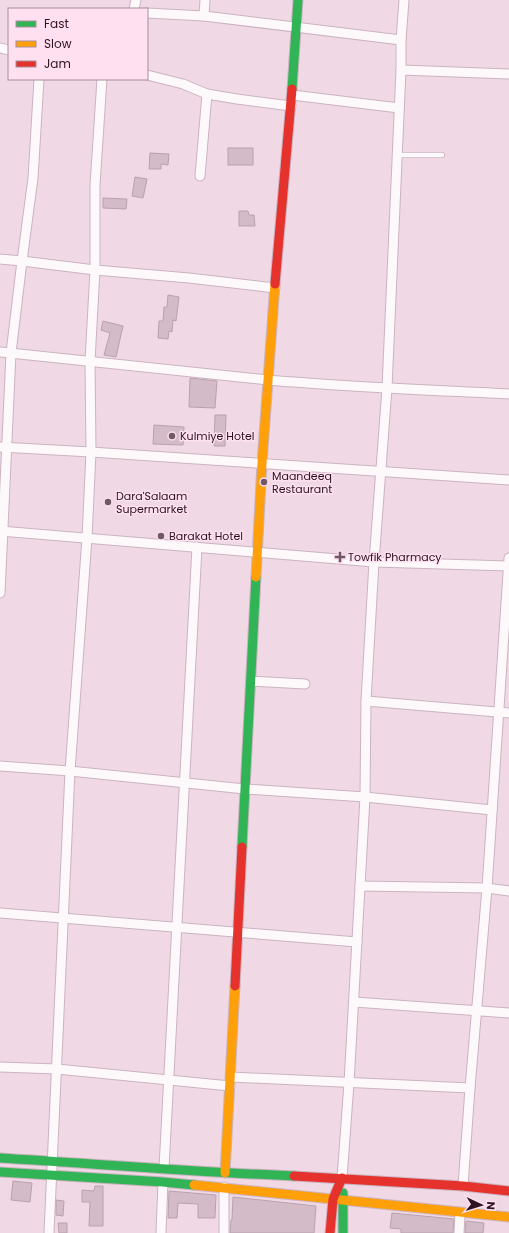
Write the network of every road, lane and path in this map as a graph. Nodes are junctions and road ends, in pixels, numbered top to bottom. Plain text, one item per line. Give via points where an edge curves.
1 (206, 0) edge
2 (298, 0) edge
3 (404, 0) edge
4 (148, 13) edge
5 (204, 16) junction
6 (296, 27) junction
7 (401, 40) junction
8 (401, 70) junction
9 (509, 74) edge
10 (148, 75) edge
11 (39, 80) edge
12 (102, 80) edge
13 (207, 94) junction
14 (292, 94) junction
15 (291, 106) junction
16 (399, 108) junction
17 (397, 155) junction
18 (442, 155) dead end
19 (200, 176) dead end
20 (0, 260) edge
21 (22, 261) junction
22 (95, 270) junction
23 (275, 288) junction
24 (0, 352) edge
25 (11, 353) junction
26 (90, 361) junction
27 (269, 380) junction
28 (387, 388) junction
29 (509, 394) edge
30 (4, 448) edge
31 (91, 452) junction
32 (262, 463) junction
33 (381, 471) junction
34 (509, 480) edge
35 (1, 531) edge
36 (87, 538) junction
37 (197, 547) junction
38 (258, 552) junction
39 (374, 562) junction
40 (509, 563) edge
41 (0, 594) edge
42 (251, 681) junction
43 (305, 684) dead end
44 (366, 701) junction
45 (498, 712) junction
46 (509, 713) edge
47 (0, 766) edge
48 (70, 771) junction
49 (185, 783) junction
50 (245, 789) junction
51 (365, 797) junction
52 (492, 810) junction
53 (360, 886) junction
54 (487, 888) junction
55 (509, 891) edge
56 (0, 913) edge
57 (64, 919) junction
58 (177, 928) junction
59 (239, 933) junction
60 (357, 942) junction
61 (354, 1002) junction
62 (476, 1010) junction
63 (509, 1013) edge
64 (0, 1067) edge
65 (58, 1068) junction
66 (168, 1079) junction
67 (230, 1081) junction
68 (350, 1083) junction
69 (470, 1088) junction
70 (0, 1158) edge
71 (52, 1161) junction
72 (164, 1168) junction
73 (0, 1172) edge
74 (225, 1173) junction
75 (51, 1175) junction
76 (342, 1178) junction
77 (163, 1182) junction
78 (463, 1186) junction
79 (224, 1188) junction
80 (509, 1191) edge
81 (332, 1199) junction
82 (344, 1200) junction
83 (460, 1213) junction
84 (509, 1217) edge
85 (49, 1233) edge
86 (161, 1233) edge
87 (224, 1233) edge
88 (330, 1233) edge
89 (342, 1233) edge
90 (459, 1233) edge

1 - 5 street
2 - 6 street
3 - 7 street
4 - 5 street
5 - 6 street
6 - 7 street
6 - 14 street
7 - 8 street
8 - 9 street
8 - 16 street
10 - 13 street via 183,84
11 - 21 street via 34,178
12 - 22 street via 95,185
13 - 15 street
13 - 19 street
14 - 15 street
14 - 16 street
15 - 23 street
16 - 17 street
17 - 18 lane
17 - 28 street
20 - 21 street
21 - 22 street
21 - 25 street
22 - 23 street
22 - 26 street
23 - 27 street
24 - 25 street
25 - 26 street
25 - 30 street
26 - 27 street
26 - 31 street
27 - 28 street
27 - 32 street
28 - 29 street
28 - 33 street
30 - 31 street
30 - 35 street
31 - 32 street
31 - 36 street
32 - 33 street
32 - 38 street
33 - 34 street
33 - 39 street
35 - 36 street
35 - 41 street
36 - 37 street
36 - 48 street
37 - 38 street
37 - 49 street
38 - 39 street
38 - 42 street
39 - 40 street
39 - 44 street
40 - 45 street
42 - 43 street
42 - 50 street
44 - 45 street
44 - 51 street
45 - 46 street
45 - 52 street
47 - 48 street
48 - 49 street
48 - 57 street
49 - 50 street
49 - 58 street
50 - 51 street
50 - 59 street
51 - 52 street
51 - 53 street
52 - 54 street
53 - 54 street
53 - 60 street
54 - 55 street
54 - 62 street
56 - 57 street
57 - 58 street
57 - 65 street
58 - 59 street
58 - 66 street
59 - 60 street
59 - 67 street
60 - 61 street
61 - 62 street
61 - 68 street
62 - 63 street
62 - 69 street
64 - 65 street
65 - 66 street
65 - 71 street
66 - 67 street
66 - 72 street
67 - 68 street
67 - 74 street
68 - 69 street
68 - 76 street
69 - 78 street
70 - 71 street
71 - 72 street
71 - 75 street
72 - 74 street
73 - 75 street
74 - 76 street
75 - 77 street
75 - 85 street
76 - 78 street
76 - 81 street
76 - 82 street
77 - 79 street
77 - 86 street
78 - 80 street
79 - 81 street
79 - 87 street
81 - 82 street
81 - 88 street
82 - 83 street
82 - 89 street
83 - 84 street
83 - 90 street

